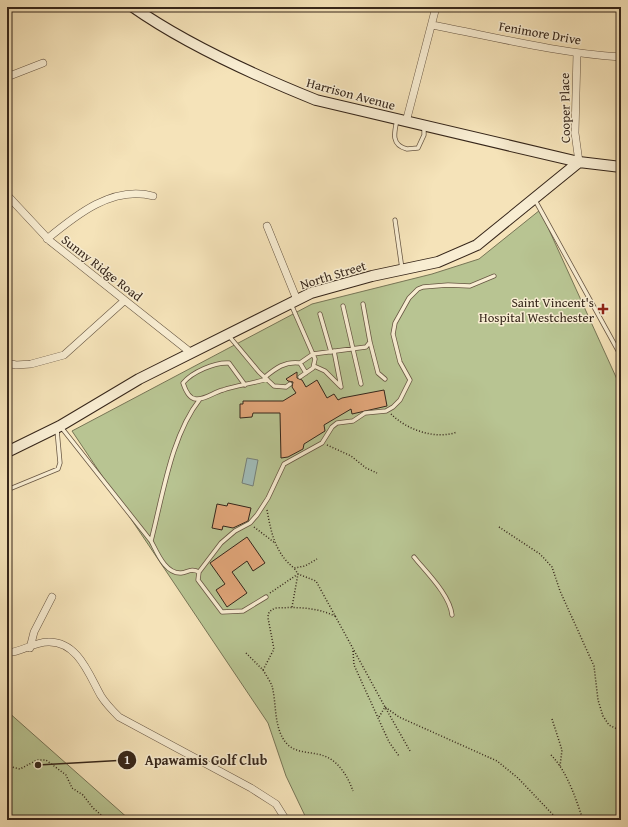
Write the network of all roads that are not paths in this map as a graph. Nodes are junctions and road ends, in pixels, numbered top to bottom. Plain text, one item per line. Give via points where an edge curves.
1 (133, 7) edge
2 (436, 7) edge
3 (432, 25) junction
4 (576, 53) junction
5 (621, 57) edge
6 (43, 63) dead end
7 (7, 77) edge
8 (401, 121) junction
9 (424, 126) junction
10 (579, 162) junction
11 (621, 167) edge
12 (7, 195) edge
13 (153, 196) dead end
14 (534, 198) junction
15 (394, 220) dead end
16 (267, 226) dead end
17 (47, 239) junction
18 (402, 270) junction
19 (494, 276) dead end
20 (124, 301) junction
21 (293, 301) junction
22 (363, 304) dead end
23 (343, 306) dead end
24 (320, 314) dead end
25 (227, 334) junction
26 (370, 342) junction
27 (353, 349) junction
28 (190, 352) junction
29 (332, 352) junction
30 (313, 354) junction
31 (621, 356) edge
32 (7, 363) edge
33 (300, 363) junction
34 (314, 366) junction
35 (306, 373) junction
36 (300, 377) dead end
37 (266, 378) junction
38 (385, 379) dead end
39 (290, 384) dead end
40 (361, 384) dead end
41 (245, 385) junction
42 (200, 399) junction
43 (58, 427) junction
44 (7, 452) edge
45 (7, 490) edge
46 (151, 541) junction
47 (414, 557) dead end
48 (199, 572) junction
49 (52, 597) dead end
50 (266, 597) road end
51 (452, 615) dead end
52 (30, 648) junction
53 (7, 653) edge
54 (286, 820) edge

1 - 8 street, Harrison Avenue via 163,27 279,85 316,100
2 - 3 street
3 - 4 street, Fenimore Drive
3 - 8 street
4 - 5 street, Fenimore Drive
4 - 10 street, Cooper Place via 575,133
6 - 7 street
8 - 9 street, Harrison Avenue
8 - 9 lane via 394,136 396,142 407,149 418,148 424,135
9 - 10 street, Harrison Avenue
10 - 11 street
10 - 14 street, North Street
12 - 17 street, Sunny Ridge Road
13 - 17 street via 130,194 108,199 78,215
14 - 18 street, North Street via 477,245 438,262
14 - 31 lane
15 - 18 lane
16 - 21 street
17 - 20 street, Sunny Ridge Road
18 - 21 street, North Street via 311,293
19 - 48 lane via 470,286 423,287 409,298 395,323 393,334 400,362 410,380 400,400 389,410 370,412 353,421 337,423 322,443 284,464 266,502 250,523 221,543
20 - 28 street, Sunny Ridge Road
20 - 32 street via 64,355 31,364
21 - 25 street, North Street
21 - 30 lane
22 - 26 lane
23 - 27 lane
24 - 29 lane
25 - 28 street, North Street
25 - 37 lane via 242,354
26 - 27 lane via 366,347
26 - 38 lane via 378,373
27 - 29 lane
27 - 40 lane
28 - 43 street, North Street
29 - 30 lane
29 - 34 lane via 340,387 325,371
30 - 33 lane
30 - 34 lane
33 - 35 lane
33 - 37 lane via 290,362 278,366
34 - 35 lane
35 - 36 lane
37 - 39 lane via 274,386 286,387
37 - 41 lane
41 - 42 lane
41 - 42 lane via 229,363 216,364 187,378 183,383 190,396
42 - 46 lane via 181,432
43 - 44 street, North Street
43 - 45 lane via 58,469
43 - 46 lane
46 - 48 lane via 167,568 180,573 191,570
47 - 51 lane via 449,603
48 - 50 lane via 198,580 222,612 243,611
49 - 52 street via 34,632
52 - 53 street
52 - 54 street via 42,642 57,642 68,648 84,663 110,709 119,717 251,788 276,804

